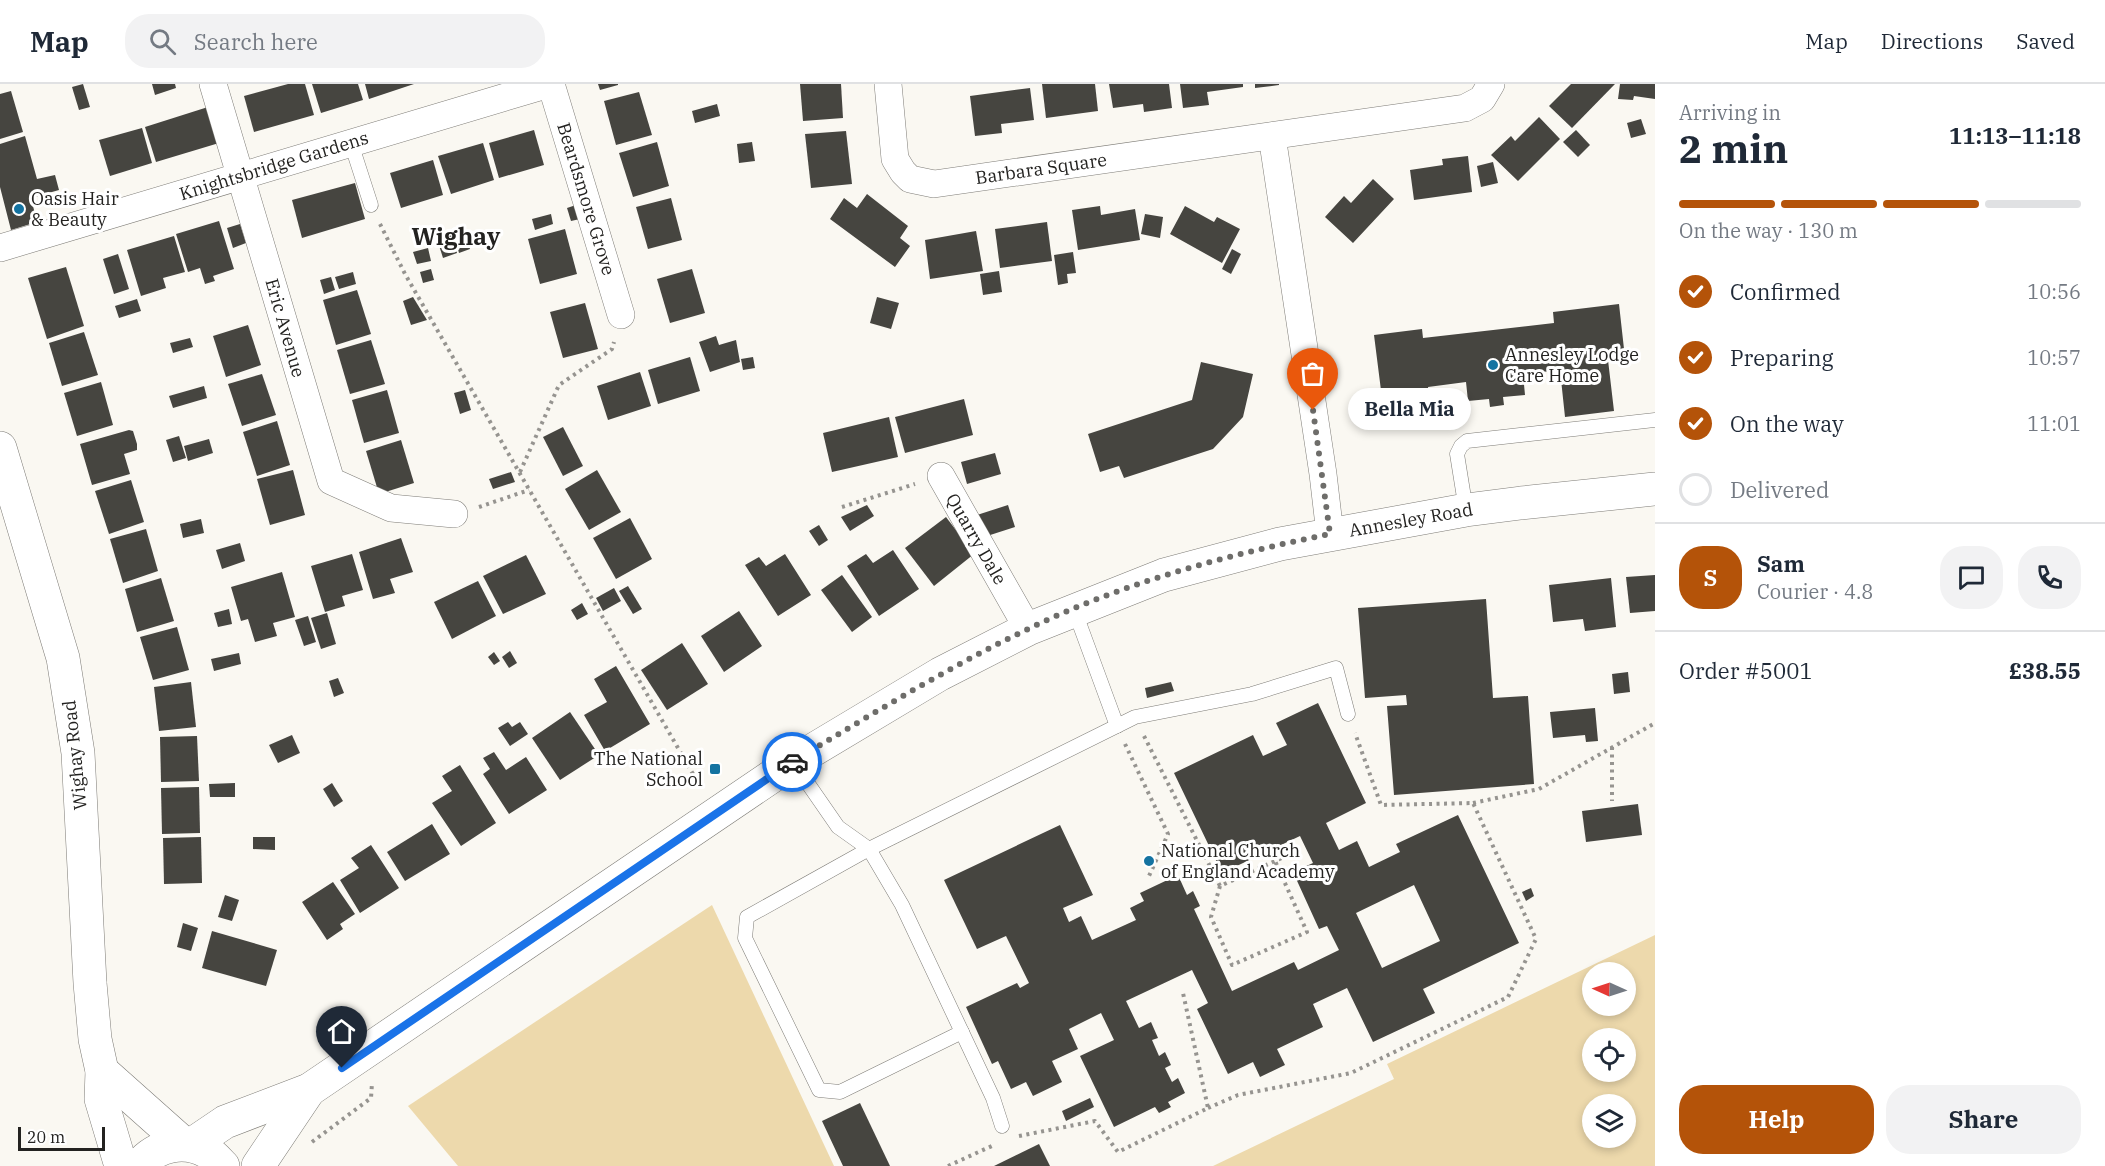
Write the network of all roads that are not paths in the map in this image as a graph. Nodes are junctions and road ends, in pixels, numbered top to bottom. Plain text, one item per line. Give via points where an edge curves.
1 (213, 84) edge
2 (550, 84) edge
3 (888, 84) edge
4 (1491, 84) edge
5 (1272, 136) junction
6 (351, 143) junction
7 (240, 176) junction
8 (371, 205) road end
9 (0, 248) edge
10 (621, 315) road end
11 (1655, 420) edge
12 (1, 453) edge
13 (941, 476) road end
14 (1655, 489) edge
15 (1466, 510) junction
16 (454, 514) road end
17 (1330, 534) junction
18 (1074, 609) junction
19 (1028, 629) junction
20 (1348, 714) road end
21 (1117, 726) junction
22 (793, 762) junction
23 (869, 849) junction
24 (962, 1032) junction
25 (102, 1071) junction
26 (309, 1090) junction
27 (1004, 1132) road end
28 (188, 1145) junction
29 (121, 1166) edge
30 (139, 1166) edge
31 (223, 1166) edge
32 (258, 1166) edge

1 - 7 street, Eric Avenue
2 - 6 street, Knightsbridge Gardens
2 - 10 street, Beardsmore Grove
3 - 5 street, Barbara Square via 895,159 910,180 921,183
4 - 5 street, Barbara Square via 1482,99 1465,108
5 - 17 street
6 - 7 street, Knightsbridge Gardens
6 - 8 lane
7 - 9 street, Knightsbridge Gardens
7 - 16 street, Eric Avenue via 331,481 391,508
11 - 15 lane via 1467,441 1457,454
12 - 25 street, Wighay Road via 63,658 78,753 92,1006
13 - 19 street, Quarry Dale
14 - 15 street, Annesley Road
15 - 17 street, Annesley Road
17 - 18 street, Annesley Road via 1184,569
18 - 19 street, Annesley Road
18 - 21 lane
19 - 22 street, Annesley Road via 940,674
20 - 21 lane via 1336,668 1252,694 1135,717
21 - 23 lane
22 - 23 lane via 838,827
22 - 26 street, Annesley Road
23 - 24 lane via 902,905
23 - 24 lane via 747,917 745,938 819,1090 840,1092
24 - 27 lane via 993,1098
25 - 28 street
25 - 29 street, Wighay Road via 101,1099
26 - 28 street, Annesley Road via 225,1122
26 - 32 street, Annesley Road
28 - 30 street, Annesley Road via 164,1147
28 - 31 street via 209,1153

